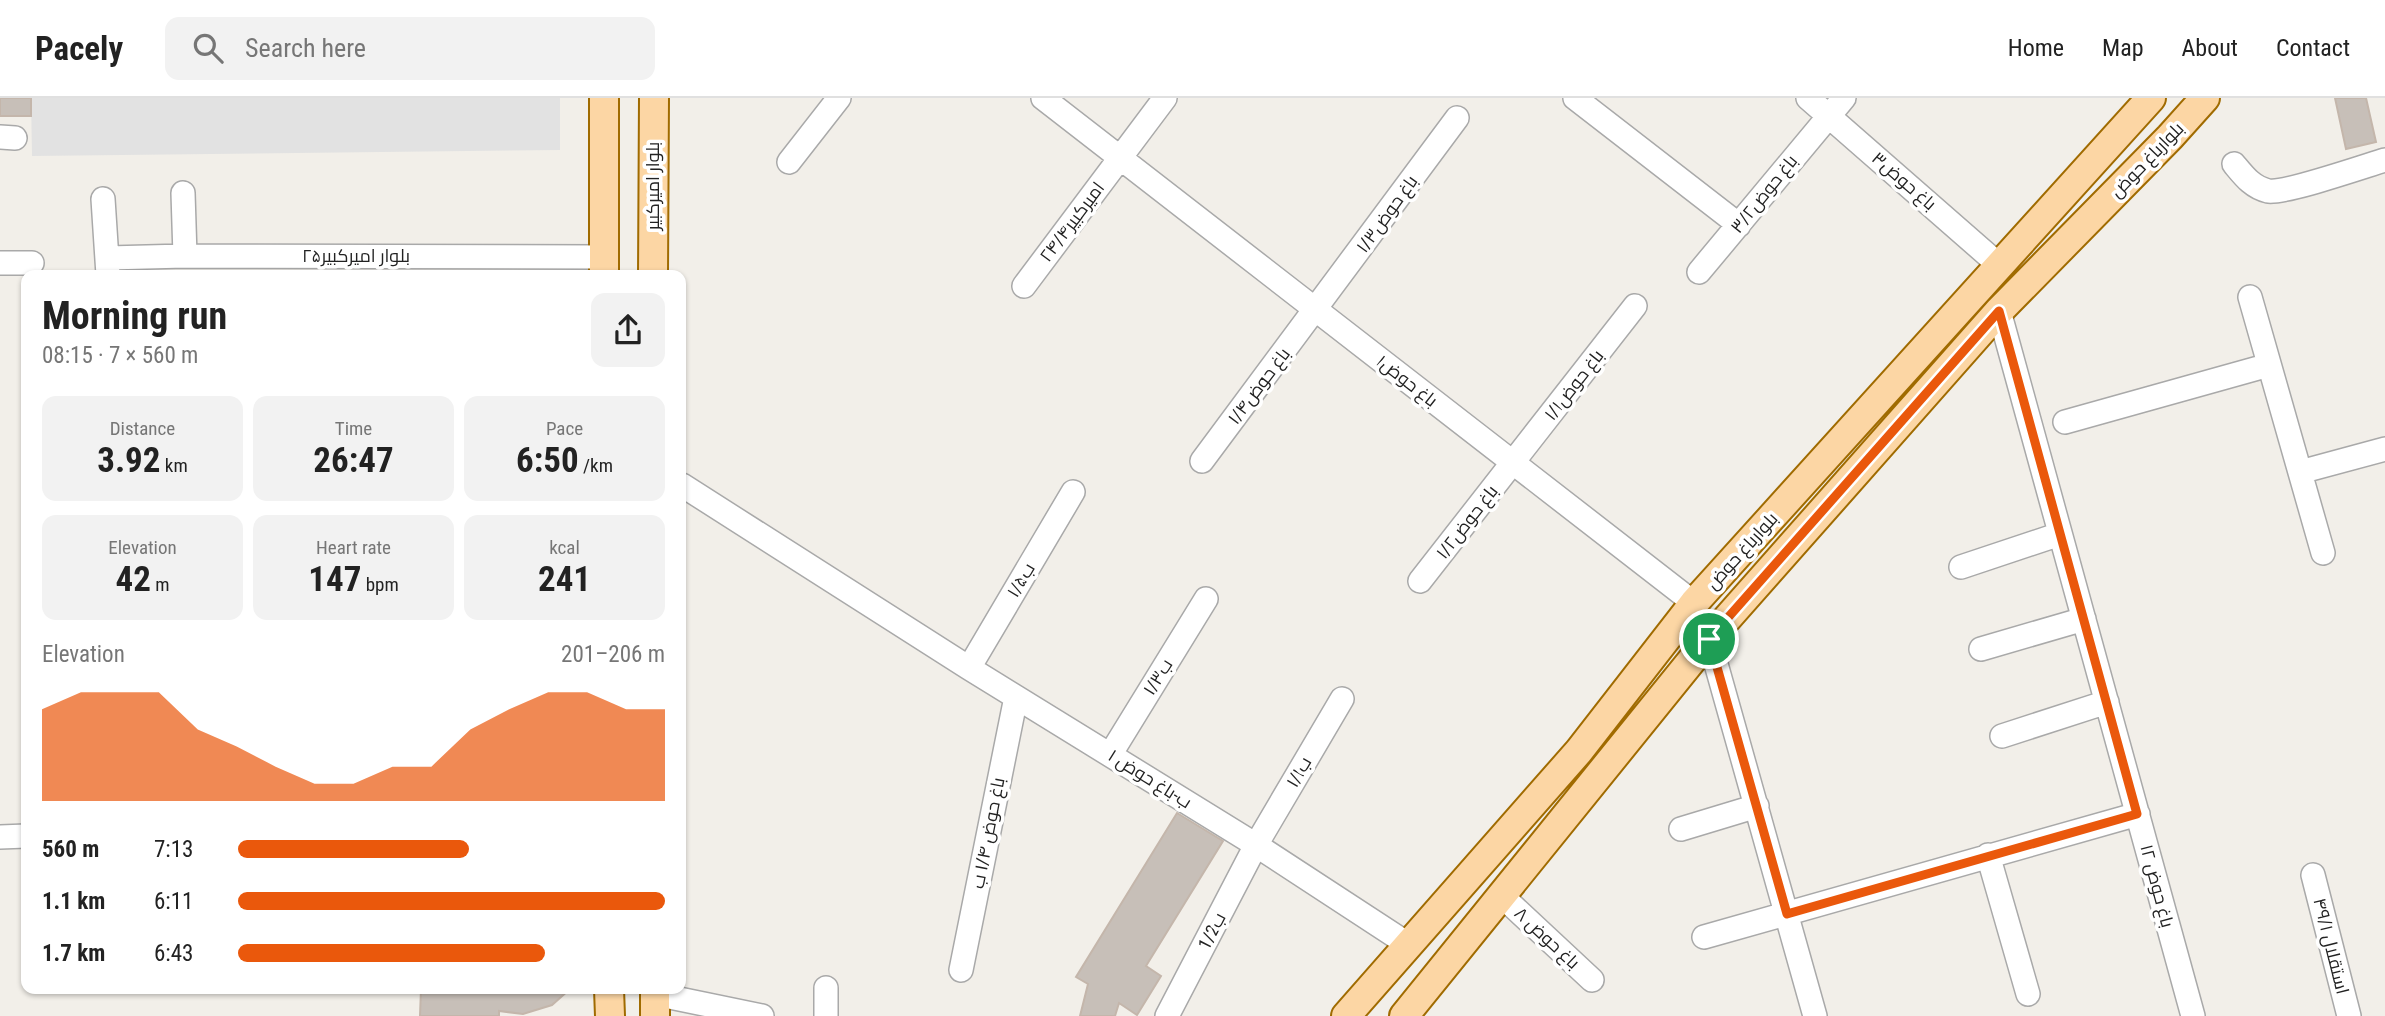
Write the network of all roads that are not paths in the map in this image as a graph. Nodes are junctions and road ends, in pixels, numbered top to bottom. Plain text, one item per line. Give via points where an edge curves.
1 (604, 98) edge
2 (654, 98) edge
3 (839, 98) edge
4 (1043, 98) edge
5 (1165, 98) edge
6 (1575, 98) edge
7 (1808, 98) edge
8 (2205, 98) edge
9 (2147, 103) edge
10 (1836, 106) edge
11 (1457, 118) dead end
12 (2170, 137) junction
13 (1121, 157) junction
14 (2385, 160) edge
15 (789, 162) dead end
16 (2234, 164) dead end
17 (183, 193) dead end
18 (103, 199) dead end
19 (1739, 225) junction
20 (185, 256) junction
21 (0, 263) edge
22 (32, 263) dead end
23 (1999, 265) junction
24 (604, 266) edge
25 (108, 267) edge
26 (653, 270) edge
27 (1699, 272) dead end
28 (1024, 286) dead end
29 (2250, 297) dead end
30 (1635, 306) dead end
31 (1316, 311) junction
32 (1999, 311) junction
33 (2269, 365) junction
34 (2065, 422) dead end
35 (2385, 449) edge
36 (1202, 461) dead end
37 (1513, 463) junction
38 (2300, 472) junction
39 (686, 488) edge
40 (1073, 492) dead end
41 (2060, 534) junction
42 (2323, 553) dead end
43 (1961, 567) dead end
44 (1420, 582) dead end
45 (1206, 600) dead end
46 (1694, 603) junction
47 (2084, 619) junction
48 (1709, 639) junction
49 (1981, 649) dead end
50 (969, 668) junction
51 (1016, 696) junction
52 (1342, 699) dead end
53 (2107, 702) junction
54 (2002, 736) dead end
55 (1589, 738) junction
56 (1110, 755) junction
57 (1616, 757) junction
58 (1756, 806) junction
59 (2137, 814) junction
60 (1681, 829) dead end
61 (21, 836) edge
62 (0, 837) edge
63 (1256, 845) junction
64 (1988, 855) junction
65 (2313, 875) dead end
66 (1502, 897) junction
67 (1787, 914) junction
68 (1704, 937) dead end
69 (1409, 945) junction
70 (961, 970) dead end
71 (1592, 980) dead end
72 (826, 988) dead end
73 (609, 994) edge
74 (2028, 994) dead end
75 (655, 1000) edge
76 (610, 1016) edge
77 (762, 1016) edge
78 (826, 1016) edge
79 (1167, 1016) edge
80 (1346, 1016) edge
81 (1404, 1016) edge
82 (1815, 1016) edge
83 (2193, 1016) edge
84 (2349, 1016) edge

1 - 24 main road
2 - 26 main road, بلوار امیرکبیر
3 - 15 street
4 - 13 street, باغ حوض۱
5 - 13 street, امیرکبیر۲۴/۴
6 - 19 street
7 - 10 street, باغ حوض۳
8 - 12 main road, بلوارباغ حوض
9 - 12 main road
9 - 23 main road, بلوارباغ حوض
10 - 19 street, باغ حوض۳/۲
10 - 23 street, باغ حوض۳
11 - 31 street, باغ حوض۱/۳
12 - 32 main road, بلوارباغ حوض
13 - 28 street, امیرکبیر۲۴/۴
13 - 31 street, باغ حوض۱
14 - 16 street via 2270,192 2251,184
17 - 20 street
18 - 25 street
19 - 27 street, باغ حوض۳/۲
20 - 24 street, بلوار امیرکبیر۲۵
20 - 25 street, بلوار امیرکبیر۲۵
21 - 22 street
23 - 46 main road, بلوارباغ حوض
29 - 33 street
30 - 37 street, باغ حوض۱/۱
31 - 36 street, باغ حوض۱/۴
31 - 37 street, باغ حوض۱
32 - 41 street, ۱۲ باغ حوض
32 - 48 main road, بلوارباغ حوض
33 - 34 street
33 - 38 street
35 - 38 street
37 - 44 street, باغ حوض۱/۲
37 - 46 street, باغ حوض۱
38 - 42 street
39 - 50 street, ۱ ب-باغ حوض
40 - 50 street, ب۱/۵
41 - 43 street
41 - 47 street, ۱۲ باغ حوض
45 - 56 street, ب۱/۳
46 - 55 main road, بلوارباغ حوض
47 - 49 street
47 - 53 street, ۱۲ باغ حوض
48 - 57 main road, بلوارباغ حوض
48 - 58 street
50 - 51 street, ۱ ب-باغ حوض
51 - 56 street, ۱ ب-باغ حوض
51 - 70 street, باغ حوض ۱/۴ ب
52 - 63 street, ب۱/۱
53 - 54 street
53 - 59 street, ۱۲ باغ حوض
55 - 57 main road
55 - 69 main road, بلوارباغ حوض
56 - 63 street, ۱ ب-باغ حوض
57 - 66 main road, بلوارباغ حوض
58 - 60 street
58 - 67 street
59 - 64 street
59 - 83 street, ۱۲ باغ حوض
61 - 62 street
63 - 69 street, ۱ ب-باغ حوض
63 - 79 street, 1/2ب
64 - 67 street
64 - 74 street
65 - 84 street, ۴۹/۱ استقلال
66 - 71 street, ۸ باغ حوض
66 - 81 main road, بلوارباغ حوض
67 - 68 street
67 - 82 street
69 - 80 main road, بلوارباغ حوض
72 - 78 street
73 - 76 main road
75 - 77 street

